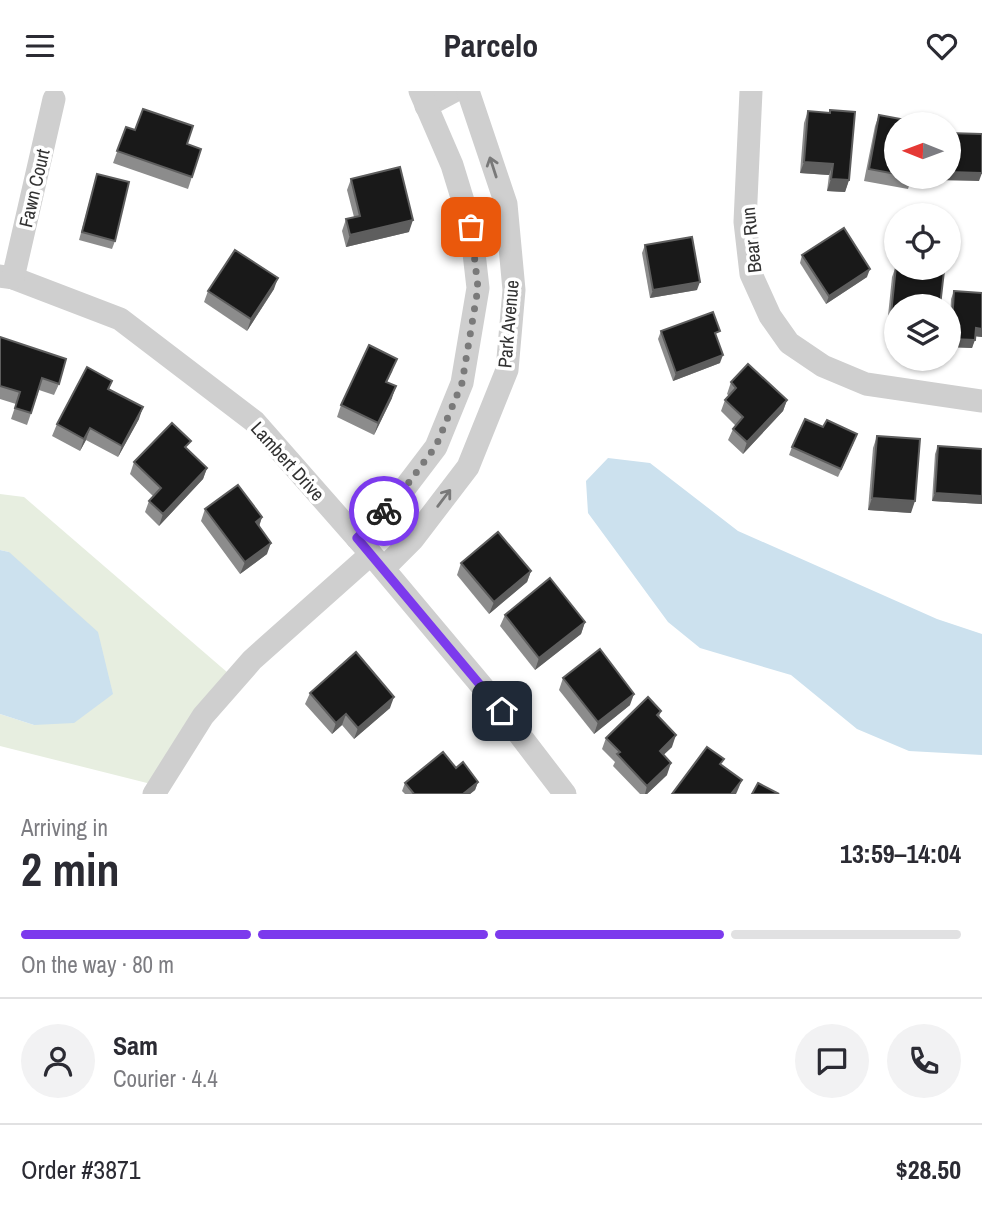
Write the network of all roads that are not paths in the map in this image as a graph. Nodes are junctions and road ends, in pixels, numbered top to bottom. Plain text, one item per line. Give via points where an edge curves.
1 (454, 91) edge
2 (468, 91) edge
3 (751, 91) edge
4 (54, 99) dead end
5 (423, 99) edge
6 (7, 277) edge
7 (470, 335) junction
8 (510, 341) junction
9 (982, 401) edge
10 (371, 553) junction
11 (154, 794) edge
12 (565, 794) edge

1 - 5 street
8 -> 2 street, Park Avenue via 514,290 506,204
3 - 9 street, Bear Run via 745,222 751,274 770,316 789,343 822,366 866,384
4 - 6 street, Fawn Court
5 - 7 street, Park Avenue via 452,165 471,227 478,288
6 - 10 street, Lambert Drive via 120,319 255,422
7 - 8 street
7 - 10 street, Park Avenue via 462,383 436,446 398,497
10 -> 8 street, Park Avenue via 413,539 468,467 507,370
10 - 11 street, Park Avenue via 252,660 203,716
10 - 12 street, Lambert Drive

